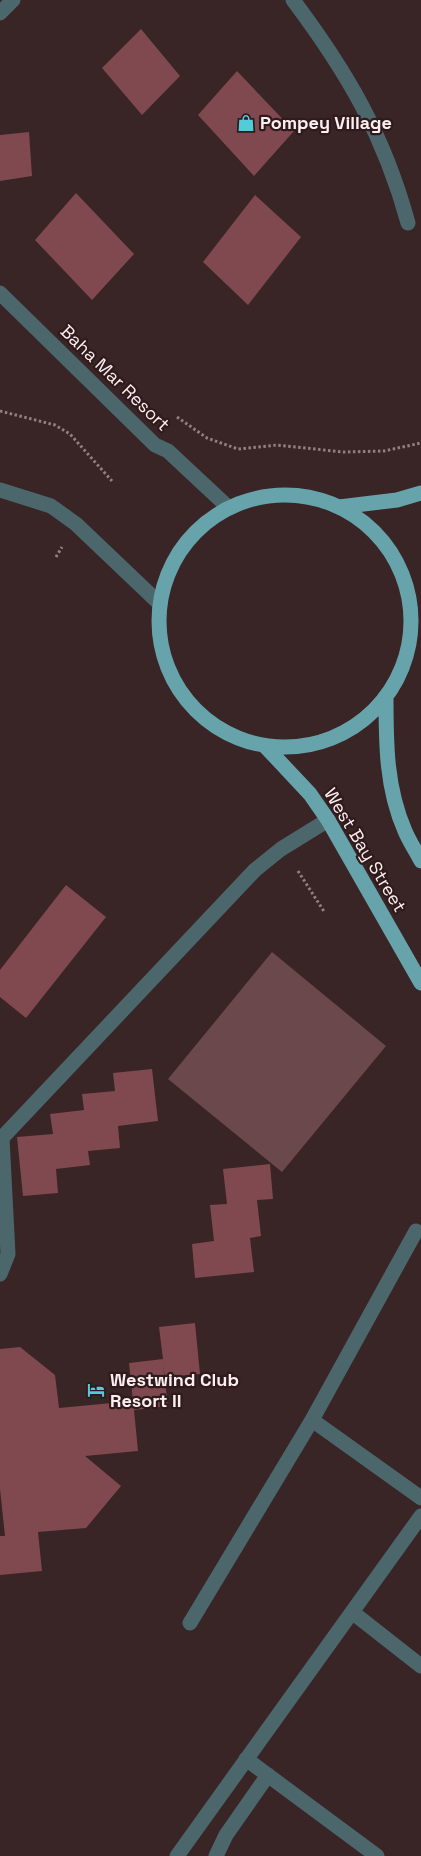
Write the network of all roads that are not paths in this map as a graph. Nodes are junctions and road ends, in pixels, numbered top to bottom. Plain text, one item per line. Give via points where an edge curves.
1 (13, 0) edge
2 (293, 0) edge
3 (0, 13) edge
4 (408, 223) dead end
5 (0, 293) edge
6 (0, 490) edge
7 (421, 493) edge
8 (339, 507) junction
9 (230, 508) junction
10 (159, 603) junction
11 (416, 612) edge
12 (386, 697) junction
13 (265, 746) junction
14 (328, 820) junction
15 (421, 861) edge
16 (421, 983) edge
17 (1, 1139) edge
18 (416, 1231) dead end
19 (0, 1274) edge
20 (312, 1420) junction
21 (421, 1498) edge
22 (421, 1516) edge
23 (352, 1612) junction
24 (190, 1623) dead end
25 (421, 1666) edge
26 (246, 1759) junction
27 (268, 1775) junction
28 (177, 1856) edge
29 (216, 1856) edge
30 (377, 1856) edge

1 - 3 street
2 - 4 street via 323,40 364,107 398,185
5 - 9 street, Baha Mar Resort via 155,445 168,451
6 - 10 street via 50,506 76,524
7 - 8 main road via 397,500
8 - 9 main road via 308,498 276,495
8 - 11 main road via 382,541 397,564
9 - 10 main road via 212,518 183,546 164,583
10 - 13 main road via 162,651 183,696 219,729 241,740
11 - 12 main road via 406,659
12 - 13 main road via 365,719 340,735 296,748
12 - 15 main road via 386,753 392,793 404,831
13 - 14 main road, West Bay Street via 310,794
14 - 16 main road, West Bay Street
14 - 17 street via 255,870
17 - 19 street via 8,1254
18 - 20 street
20 - 21 street
20 - 24 street
22 - 23 street
23 - 25 street
23 - 26 street
26 - 27 street
26 - 28 street
27 - 29 street via 226,1835
27 - 30 street

